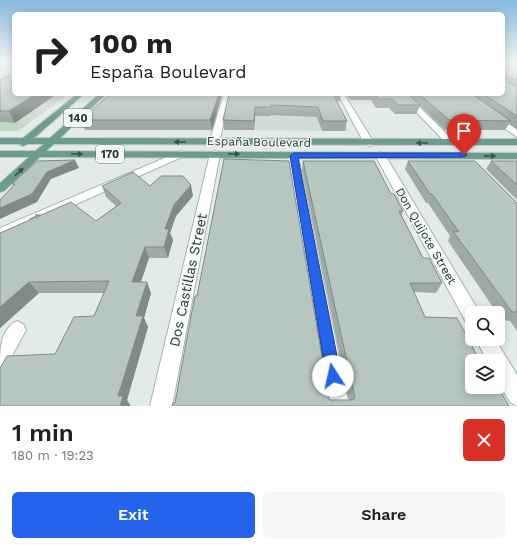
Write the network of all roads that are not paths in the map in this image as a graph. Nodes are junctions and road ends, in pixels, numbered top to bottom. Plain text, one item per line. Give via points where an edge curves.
1 (79, 96) edge
2 (101, 96) edge
3 (228, 96) edge
4 (342, 96) edge
5 (404, 96) edge
6 (485, 111) edge
7 (517, 134) edge
8 (0, 141) edge
9 (24, 141) junction
10 (52, 141) junction
11 (517, 142) edge
12 (369, 143) junction
13 (451, 143) junction
14 (215, 148) junction
15 (5, 154) edge
16 (38, 154) junction
17 (181, 154) junction
18 (380, 155) junction
19 (464, 155) junction
20 (294, 156) junction
21 (517, 156) edge
22 (0, 161) edge
23 (474, 166) edge
24 (0, 189) edge
25 (0, 233) edge
26 (466, 306) edge
27 (17, 330) dead end
28 (0, 358) edge
29 (505, 374) edge
30 (517, 395) edge
31 (161, 406) edge
32 (338, 406) edge

1 - 9 main road, 140
2 - 10 main road, 140
3 - 14 street, Dos Castillas Street
4 - 12 street
5 - 13 street
6 - 7 street
8 - 9 main road, España Boulevard / 170
9 - 10 main road, España Boulevard / 170
9 - 15 main road, 140
14 -> 10 main road, España Boulevard / 170
10 - 16 main road, 140
11 - 13 main road, España Boulevard / 170
13 -> 12 main road, España Boulevard / 170
12 - 14 main road, España Boulevard / 170
14 - 17 main road, España Boulevard / 170
14 -> 20 main road, España Boulevard / 170
14 - 31 street, Dos Castillas Street
15 - 16 main road, España Boulevard / 170
15 - 22 main road, 140
16 -> 17 main road, España Boulevard / 170
24 -> 16 main road, 140
25 -> 17 street
18 - 19 main road, España Boulevard / 170
18 - 20 main road, España Boulevard / 170
18 - 26 street, Don Quijote Street
19 -> 21 main road, España Boulevard / 170
19 - 23 street
20 - 32 street
27 - 28 street
29 - 30 street

